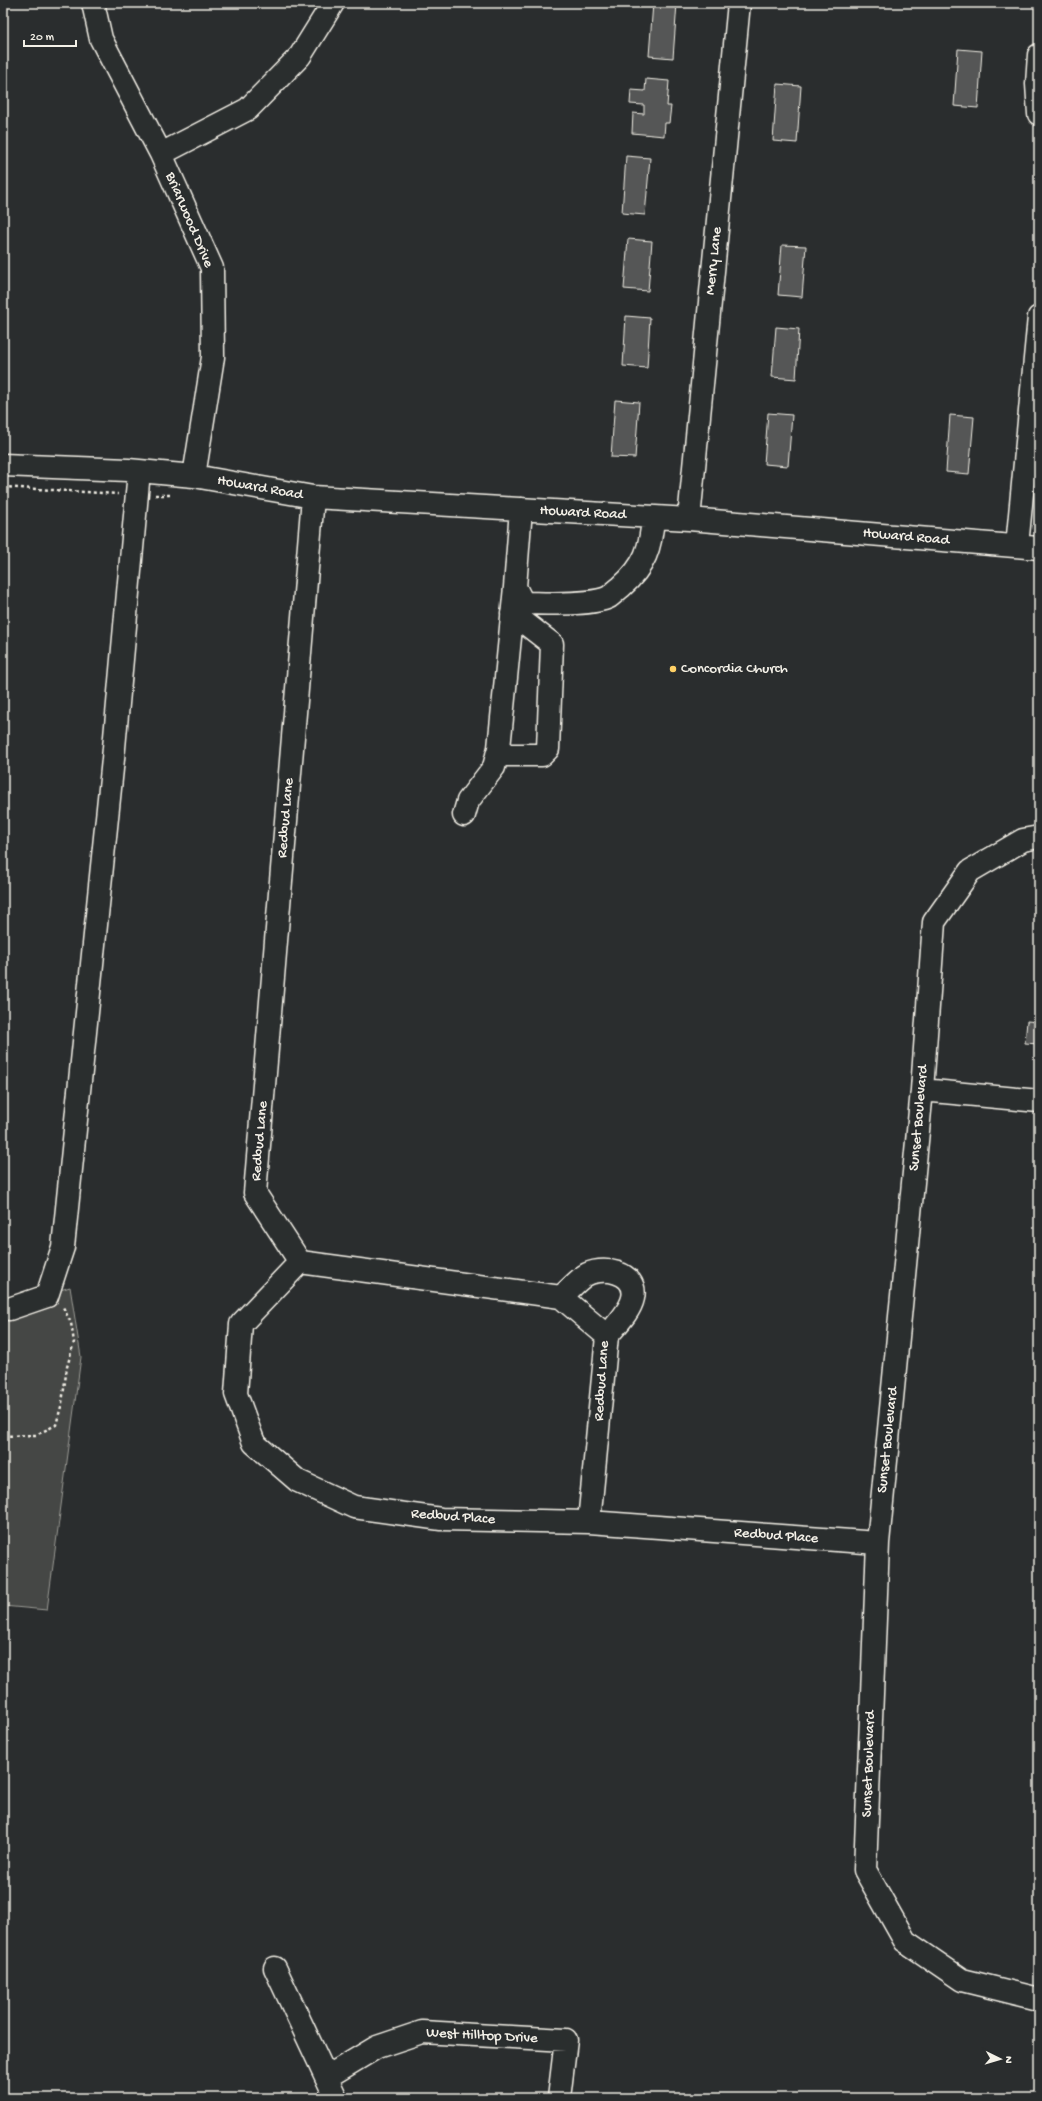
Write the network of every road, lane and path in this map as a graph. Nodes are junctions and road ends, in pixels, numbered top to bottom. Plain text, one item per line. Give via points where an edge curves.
1 (93, 3) edge
2 (333, 3) edge
3 (739, 3) edge
4 (1039, 55) edge
5 (1039, 114) edge
6 (161, 154) junction
7 (1039, 317) edge
8 (3, 465) edge
9 (134, 471) junction
10 (194, 476) junction
11 (313, 497) junction
12 (521, 509) junction
13 (653, 517) junction
14 (689, 519) junction
15 (1016, 546) junction
16 (1039, 548) edge
17 (515, 587) junction
18 (512, 613) junction
19 (497, 756) junction
20 (464, 815) dead end
21 (1039, 837) edge
22 (922, 1090) junction
23 (1039, 1101) edge
24 (300, 1262) junction
25 (48, 1288) junction
26 (561, 1297) junction
27 (3, 1308) edge
28 (607, 1336) junction
29 (3, 1436) edge
30 (589, 1522) junction
31 (878, 1543) junction
32 (275, 1968) dead end
33 (1039, 1999) edge
34 (327, 2077) junction
35 (336, 2098) edge
36 (559, 2098) edge

1 - 6 street, Briarwood Drive via 101,39
2 - 6 street via 300,56 248,109
3 - 14 street, Merry Lane
4 - 5 street
6 - 10 street, Briarwood Drive via 212,268 213,357
7 - 15 street
8 - 9 street, Howard Road
9 - 10 street, Howard Road
9 - 25 street via 116,728 63,1239
10 - 11 street, Howard Road
11 - 12 street, Howard Road
11 - 24 street, Redbud Lane via 255,1193
12 - 13 street, Howard Road
12 - 17 street
13 - 14 street, Howard Road
13 - 17 street via 652,537 647,555 632,577 609,597 579,602 523,603
14 - 15 street, Howard Road
15 - 16 street, Howard Road
17 - 18 street
18 - 19 street
18 - 19 street via 552,644 548,749 542,755
19 - 20 street via 494,767 468,801
21 - 22 street, Sunset Boulevard via 1023,840 970,871 934,922
22 - 23 street
22 - 31 street, Sunset Boulevard
24 - 26 street
24 - 30 street, Redbud Place via 241,1324 236,1394 254,1443 298,1481 354,1508 441,1519
25 - 27 street via 47,1296 9,1309
25 - 29 path via 58,1295 71,1323 74,1342 56,1425 36,1435
26 - 28 street, Redbud Lane
26 - 28 street via 585,1275 610,1270 623,1274 633,1286 633,1297 625,1314
28 - 30 street, Redbud Lane
30 - 31 street, Redbud Place
31 - 33 street, Sunset Boulevard via 866,1870 906,1941 962,1980
32 - 34 street
34 - 35 street
34 - 36 street, West Hilltop Drive via 376,2047 422,2032 566,2040

